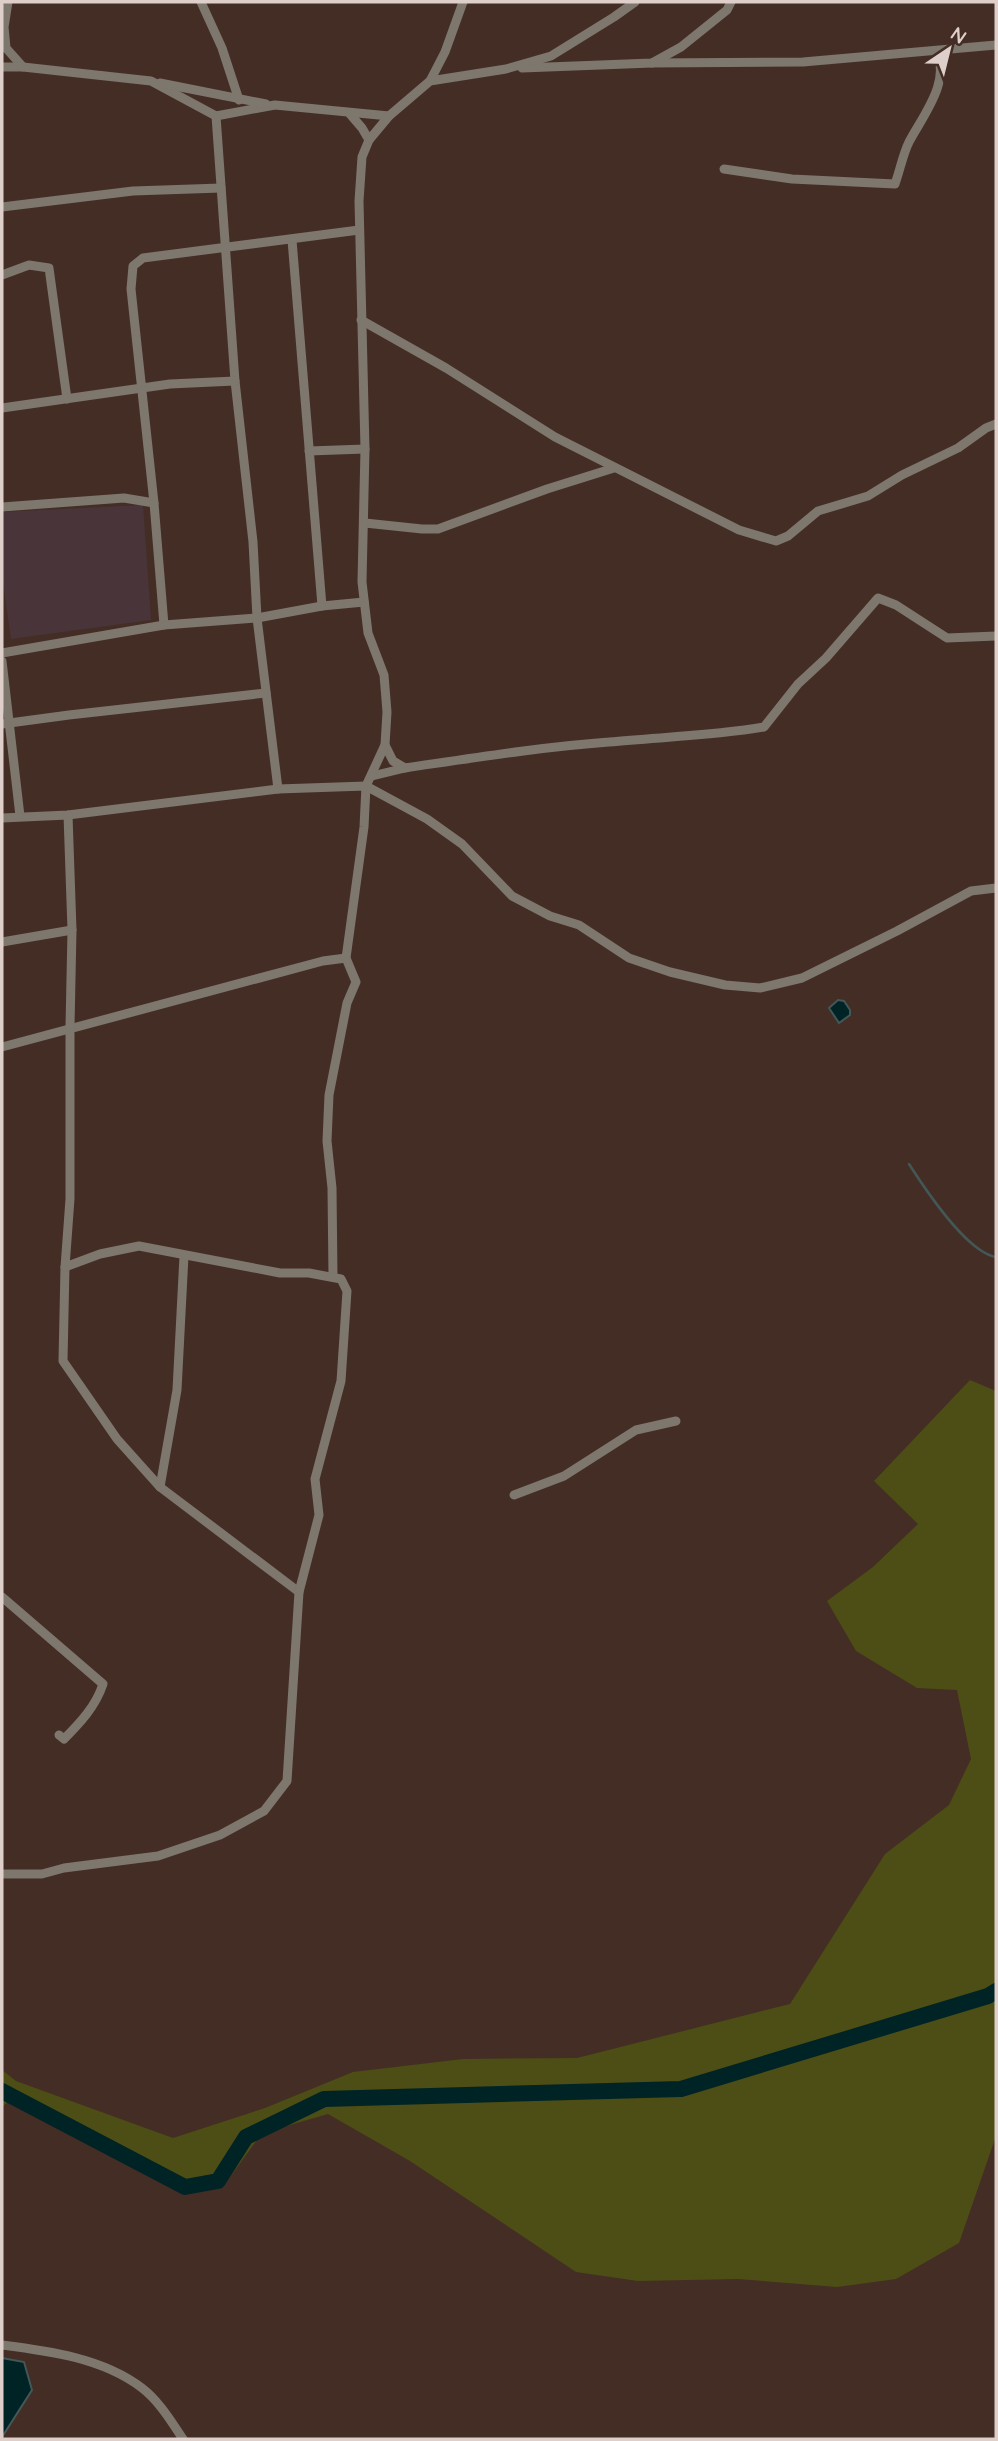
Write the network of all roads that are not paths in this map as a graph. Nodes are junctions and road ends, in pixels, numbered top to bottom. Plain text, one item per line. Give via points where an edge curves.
1 (8, 2) edge
2 (201, 2) edge
3 (463, 2) edge
4 (635, 2) edge
5 (732, 2) edge
6 (996, 45) edge
7 (935, 51) junction
8 (4, 52) edge
9 (652, 63) junction
10 (2, 67) edge
11 (23, 67) junction
12 (506, 69) junction
13 (151, 80) junction
14 (430, 82) junction
15 (239, 100) junction
16 (275, 105) junction
17 (349, 114) junction
18 (216, 116) junction
19 (389, 116) junction
20 (369, 141) junction
21 (724, 169) dead end
22 (221, 188) junction
23 (2, 207) edge
24 (359, 230) junction
25 (292, 240) junction
26 (224, 249) junction
27 (2, 275) edge
28 (361, 320) junction
29 (235, 381) junction
30 (141, 390) junction
31 (67, 399) junction
32 (2, 408) edge
33 (996, 424) edge
34 (365, 449) junction
35 (309, 451) junction
36 (614, 468) junction
37 (155, 503) junction
38 (2, 508) edge
39 (365, 523) junction
40 (364, 602) junction
41 (322, 607) junction
42 (257, 618) junction
43 (164, 625) junction
44 (996, 636) edge
45 (2, 653) edge
46 (2, 661) edge
47 (266, 693) junction
48 (5, 724) edge
49 (385, 745) junction
50 (405, 768) junction
51 (372, 776) junction
52 (366, 786) junction
53 (278, 789) junction
54 (68, 815) junction
55 (20, 816) junction
56 (2, 818) edge
57 (996, 888) edge
58 (72, 930) junction
59 (2, 942) edge
60 (346, 958) junction
61 (70, 1027) junction
62 (2, 1047) edge
63 (184, 1256) junction
64 (65, 1267) junction
65 (333, 1276) junction
66 (677, 1421) dead end
67 (160, 1487) junction
68 (514, 1495) dead end
69 (299, 1592) junction
70 (2, 1597) edge
71 (59, 1735) dead end
72 (2, 1874) edge
73 (2, 2344) edge
74 (183, 2439) edge

1 - 8 street
2 - 15 street
3 - 14 street
4 - 12 street via 551,56
5 - 9 street via 681,47
6 - 7 street
7 - 9 street via 803,62
7 - 21 street via 940,59 940,80 908,143 895,184 792,179
8 - 11 street
9 - 12 street
10 - 11 street
11 - 13 street
12 - 14 street
13 - 15 street
13 - 18 street
14 - 19 street
15 - 16 street
16 - 17 street
16 - 18 street
17 - 19 street
17 - 20 street
18 - 22 street
19 - 20 street
20 - 24 street via 362,157
22 - 23 street via 133,191
22 - 26 street
24 - 25 street
24 - 28 street
25 - 26 street
25 - 35 street
26 - 29 street
26 - 30 street via 143,258 133,266
27 - 31 street via 29,265 49,268
28 - 34 street
28 - 36 street
29 - 30 street
29 - 42 street
30 - 31 street
30 - 37 street
31 - 32 street
33 - 36 street via 868,496 818,511 776,541 739,530
34 - 35 street
34 - 39 street
35 - 41 street
36 - 39 street via 438,529
37 - 38 street via 124,498
37 - 43 street
39 - 40 street
40 - 41 street
40 - 49 street via 368,633 384,675
41 - 42 street
42 - 43 street
42 - 47 street
43 - 45 street
44 - 50 street via 947,638 878,598 764,727 719,735 557,747
46 - 48 street
47 - 48 street
47 - 53 street
48 - 55 street
49 - 50 street via 393,761
49 - 51 street
50 - 51 street
51 - 52 street
52 - 53 street
52 - 57 street via 462,844 512,896 579,925 629,958 725,985 760,988 802,978 971,891
52 - 60 street
53 - 54 street
54 - 55 street
54 - 58 street
55 - 56 street
58 - 59 street
58 - 61 street
60 - 61 street
60 - 65 street via 356,982 347,1003 329,1095 327,1141
61 - 62 street
61 - 64 street via 70,1199
63 - 64 street via 139,1247
63 - 65 street via 280,1273
63 - 67 street via 177,1390
64 - 67 street via 63,1361 117,1439
65 - 69 street via 341,1279 346,1291 341,1381 318,1462 319,1515
66 - 68 street via 636,1430 564,1476
67 - 69 street
69 - 72 street via 287,1781 264,1811 220,1835 158,1856 42,1874
70 - 71 street via 103,1684 79,1724 64,1739
73 - 74 street via 85,2360 119,2374 150,2396

